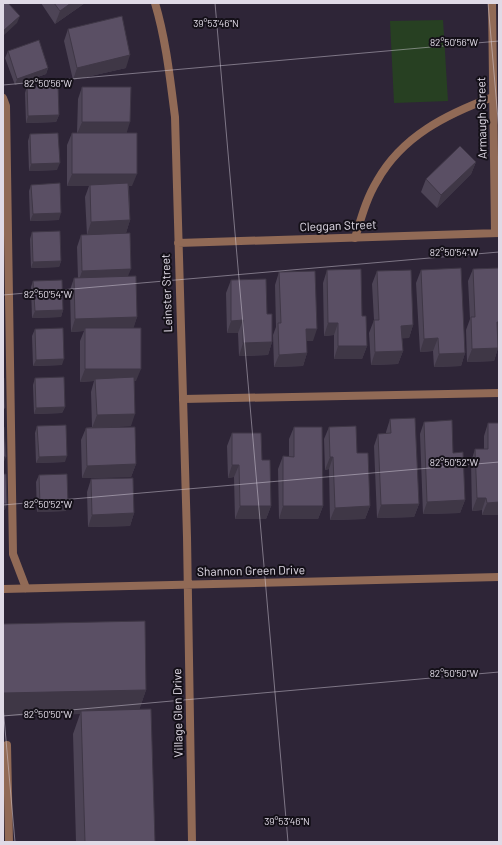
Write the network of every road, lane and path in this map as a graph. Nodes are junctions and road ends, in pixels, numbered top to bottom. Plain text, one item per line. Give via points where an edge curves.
1 (155, 3) edge
2 (492, 3) edge
3 (493, 97) junction
4 (3, 98) edge
5 (497, 233) edge
6 (355, 238) junction
7 (178, 243) junction
8 (499, 393) edge
9 (183, 399) junction
10 (499, 577) edge
11 (187, 584) junction
12 (26, 588) junction
13 (3, 589) edge
14 (7, 745) dead end
15 (9, 842) edge
16 (192, 842) edge

1 - 7 street, Leinster Street via 168,56 175,117
2 - 3 street, Armaugh Street
3 - 5 street, Armaugh Street
3 - 6 street via 465,107 433,124 392,158 366,204
4 - 12 street via 6,106 13,554
5 - 6 street, Cleggan Street
6 - 7 street, Cleggan Street
7 - 9 street, Leinster Street
8 - 9 street
9 - 11 street, Leinster Street
10 - 11 street, Shannon Green Drive
11 - 12 street, Shannon Green Drive
11 - 16 street, Village Glen Drive
12 - 13 street, Shannon Green Drive
14 - 15 street

